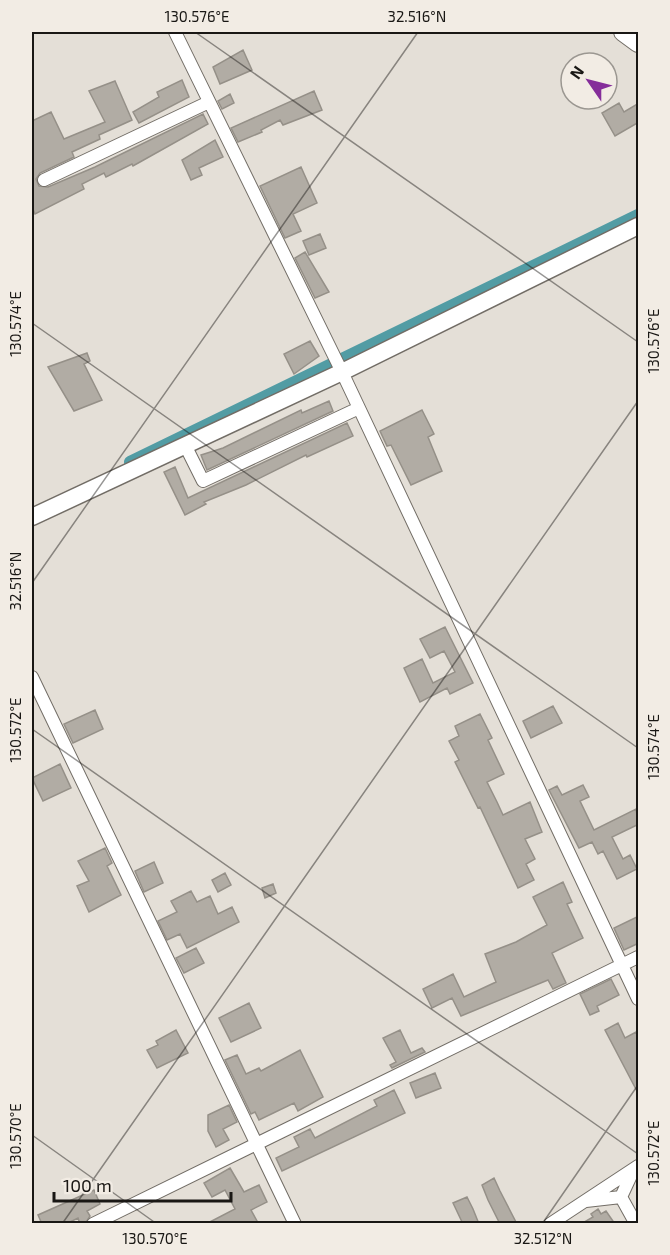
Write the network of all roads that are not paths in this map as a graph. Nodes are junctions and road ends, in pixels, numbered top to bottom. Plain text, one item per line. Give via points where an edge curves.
1 (175, 32) edge
2 (623, 32) edge
3 (639, 44) edge
4 (209, 102) junction
5 (44, 180) dead end
6 (639, 226) edge
7 (342, 372) junction
8 (359, 408) junction
9 (185, 445) junction
10 (32, 517) edge
11 (32, 678) edge
12 (639, 957) edge
13 (622, 965) junction
14 (639, 999) edge
15 (258, 1143) junction
16 (636, 1167) edge
17 (621, 1197) junction
18 (585, 1201) junction
19 (93, 1224) edge
20 (295, 1224) edge
21 (550, 1224) edge
22 (636, 1224) edge

1 - 4 street
2 - 3 main road
4 - 5 street
4 - 7 street
6 - 7 street
7 - 8 street
7 - 9 street
8 - 9 street via 203,481
8 - 13 street
9 - 10 street
11 - 15 street
12 - 13 street
13 - 14 street
13 - 15 street
15 - 19 street
15 - 20 street
16 - 17 street
16 - 18 street
17 - 18 street
17 - 22 street
18 - 21 street

